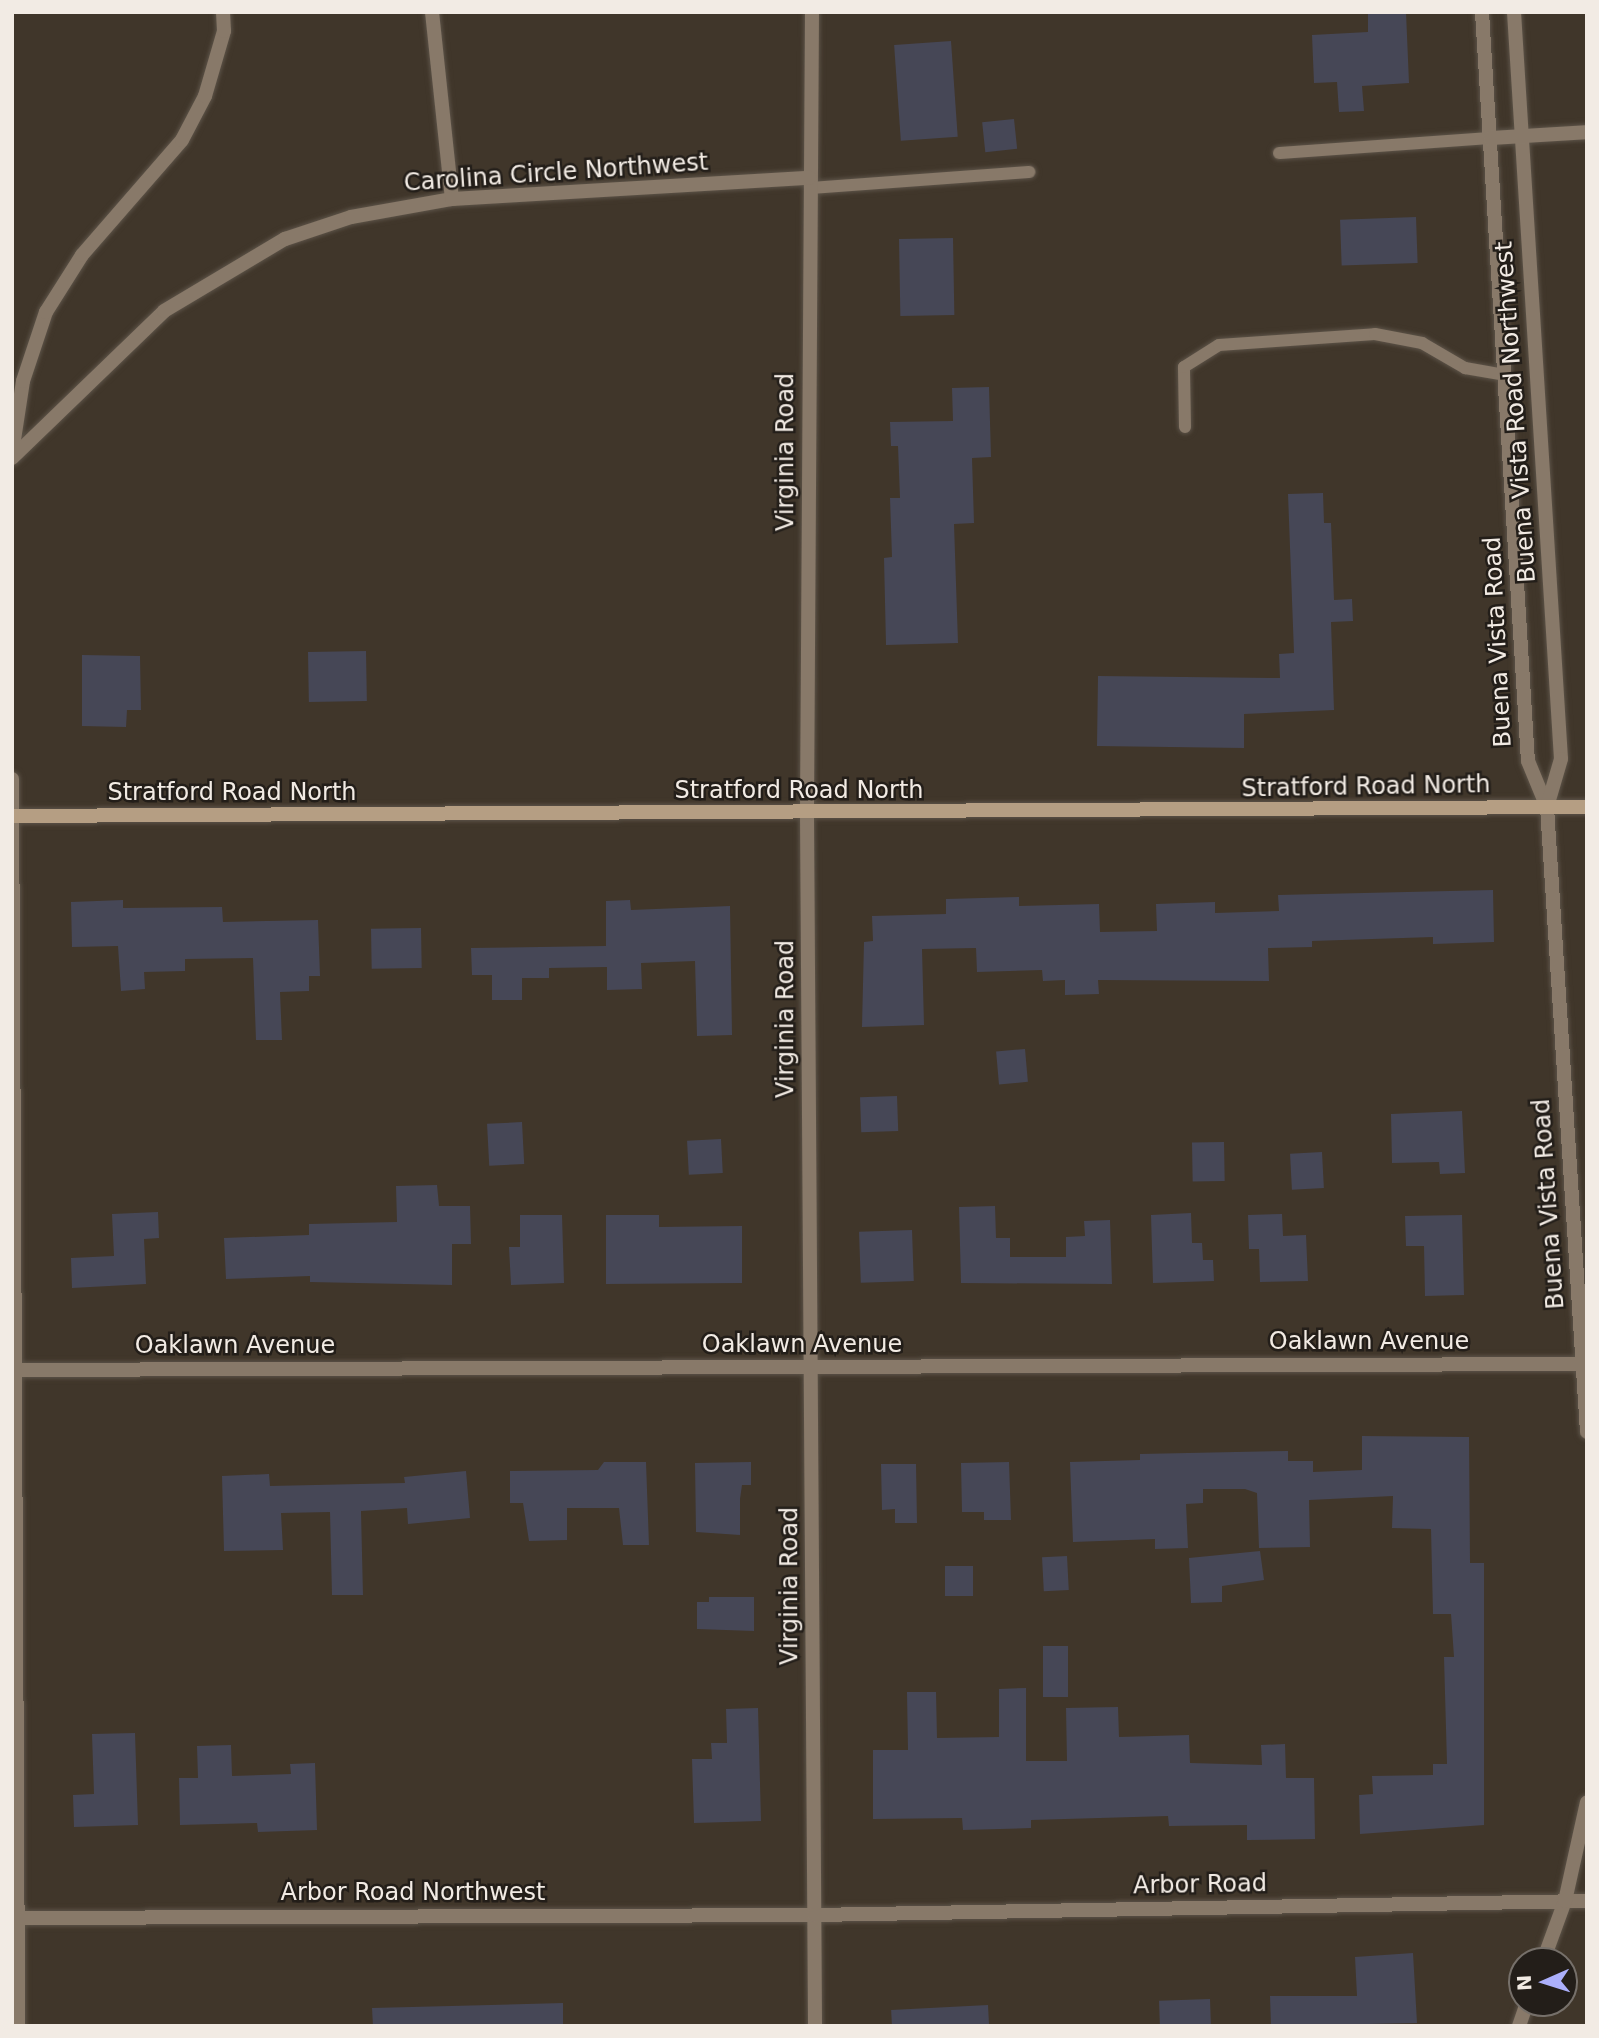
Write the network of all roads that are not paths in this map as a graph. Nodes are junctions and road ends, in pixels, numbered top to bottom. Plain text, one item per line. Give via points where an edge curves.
1 (223, 12) edge
2 (432, 12) edge
3 (812, 12) edge
4 (1482, 12) edge
5 (1514, 12) edge
6 (1587, 132) edge
7 (1520, 136) junction
8 (1490, 138) junction
9 (1279, 153) dead end
10 (1029, 172) dead end
11 (809, 183) junction
12 (452, 199) junction
13 (1504, 375) junction
14 (1185, 427) dead end
15 (12, 456) edge
16 (12, 779) edge
17 (1547, 807) junction
18 (1587, 807) edge
19 (807, 815) junction
20 (13, 816) edge
21 (1584, 1364) edge
22 (811, 1367) junction
23 (14, 1370) edge
24 (1587, 1432) edge
25 (1587, 1802) edge
26 (1565, 1901) junction
27 (1587, 1901) edge
28 (814, 1915) junction
29 (14, 1917) edge
30 (1548, 1947) edge
31 (18, 2026) edge
32 (815, 2026) edge

1 - 15 street via 225,31 205,96 182,140 82,255 46,312 23,381
2 - 12 street
3 - 11 street, Virginia Road
4 - 8 street, Buena Vista Road
5 - 7 street, Buena Vista Road Northwest
6 - 7 street
7 - 8 street
7 - 17 street, Buena Vista Road Northwest via 1561,758
8 - 9 lane
8 - 13 street, Buena Vista Road
10 - 11 lane
11 - 12 street, Carolina Circle Northwest
11 - 19 street, Virginia Road
12 - 15 street, Carolina Circle Northwest via 351,217 285,239 222,273 164,312 116,353
13 - 14 lane via 1465,368 1422,343 1375,334 1219,345 1184,367
13 - 17 street, Buena Vista Road via 1528,761
16 - 20 street
17 - 18 main road, Stratford Road North
17 - 19 main road, Stratford Road North
17 - 21 street, Buena Vista Road
19 - 20 main road, Stratford Road North
19 - 22 street, Virginia Road
20 - 23 street
21 - 22 street, Oaklawn Avenue
21 - 24 street, Buena Vista Road
22 - 23 street, Oaklawn Avenue
22 - 28 street, Virginia Road
23 - 29 street
25 - 26 street
26 - 27 street, Arbor Road
26 - 28 street, Arbor Road
26 - 30 street
28 - 29 street, Arbor Road Northwest
28 - 32 street, Virginia Road
29 - 31 street

